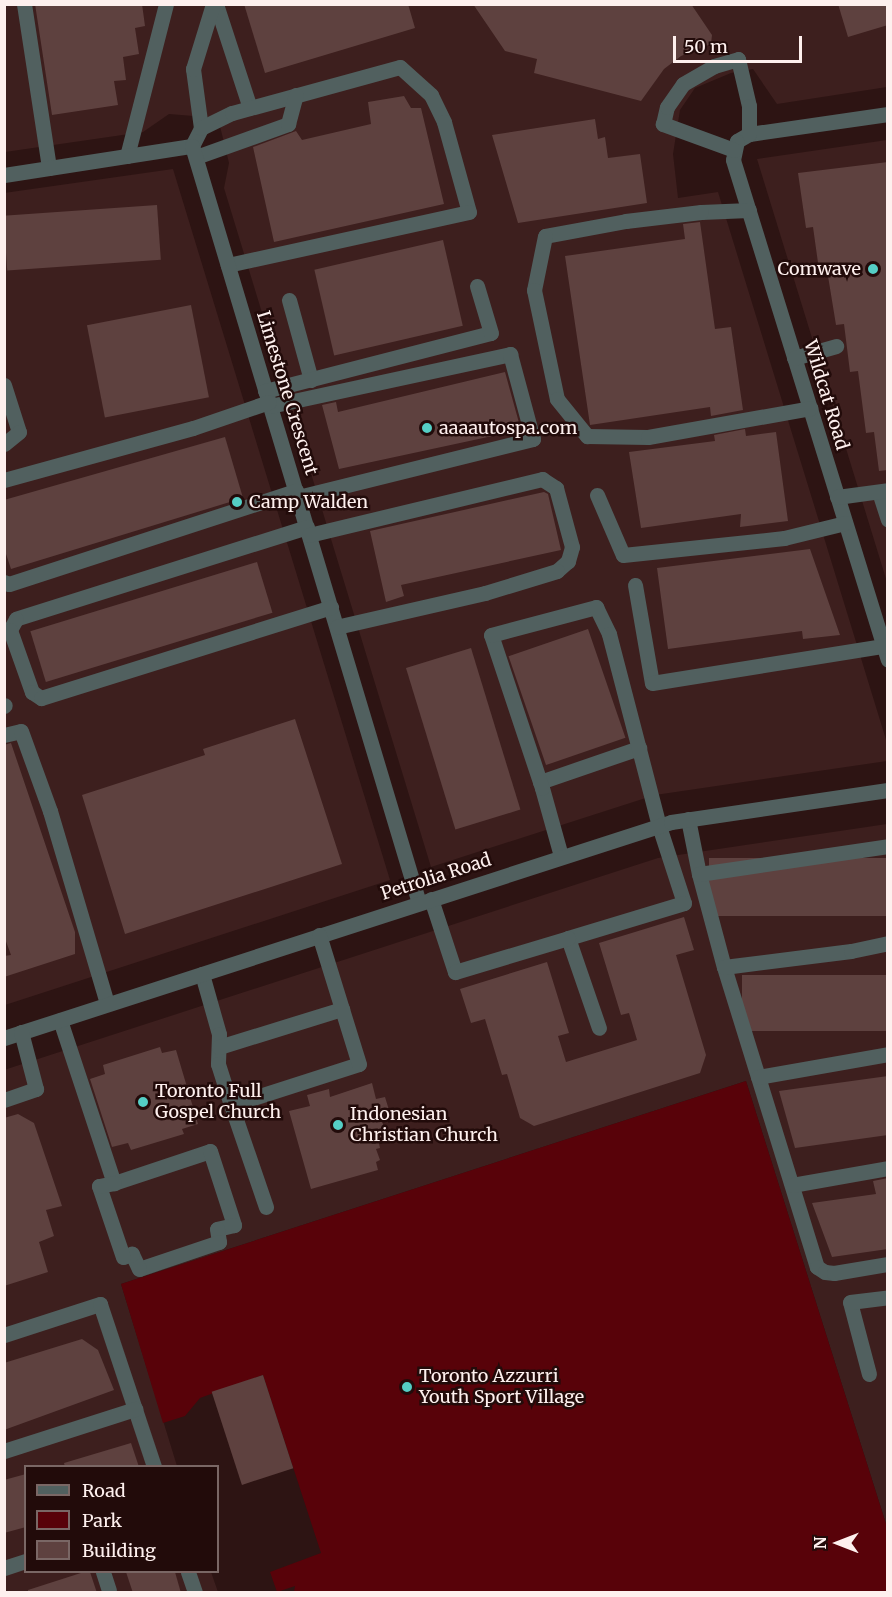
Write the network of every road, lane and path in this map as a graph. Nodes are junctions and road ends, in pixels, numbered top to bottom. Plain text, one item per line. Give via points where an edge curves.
1 (24, 4) edge
2 (166, 4) edge
3 (214, 4) edge
4 (296, 95) junction
5 (250, 108) junction
6 (888, 114) edge
7 (201, 128) junction
8 (740, 142) junction
9 (194, 152) junction
10 (128, 156) junction
11 (49, 168) junction
12 (4, 175) edge
13 (748, 210) junction
14 (228, 265) junction
15 (477, 286) dead end
16 (290, 300) dead end
17 (836, 346) dead end
18 (794, 358) junction
19 (311, 380) junction
20 (4, 385) edge
21 (268, 400) junction
22 (810, 408) junction
23 (4, 444) edge
24 (4, 480) edge
25 (883, 491) edge
26 (297, 494) junction
27 (597, 495) dead end
28 (837, 497) junction
29 (888, 520) edge
30 (845, 523) junction
31 (308, 531) junction
32 (4, 582) edge
33 (635, 585) dead end
34 (331, 607) junction
35 (337, 627) junction
36 (886, 650) edge
37 (4, 735) edge
38 (639, 748) junction
39 (540, 782) junction
40 (888, 790) edge
41 (688, 819) junction
42 (659, 826) junction
43 (888, 846) edge
44 (561, 856) junction
45 (699, 874) junction
46 (425, 901) junction
47 (319, 935) junction
48 (568, 938) junction
49 (888, 943) edge
50 (724, 967) junction
51 (202, 974) junction
52 (107, 1004) junction
53 (342, 1009) junction
54 (60, 1020) junction
55 (599, 1028) dead end
56 (10, 1032) edge
57 (219, 1047) junction
58 (888, 1054) edge
59 (758, 1077) junction
60 (4, 1100) edge
61 (231, 1105) junction
62 (888, 1168) edge
63 (114, 1183) junction
64 (792, 1185) junction
65 (266, 1207) dead end
66 (888, 1264) edge
67 (888, 1297) edge
68 (4, 1335) edge
69 (869, 1374) dead end
70 (135, 1409) junction
71 (4, 1451) edge
72 (153, 1465) edge
73 (24, 1562) edge
74 (4, 1568) edge
75 (103, 1573) edge
76 (188, 1573) edge
77 (109, 1590) dead end
78 (195, 1593) edge

1 - 11 street
2 - 10 street
3 - 5 street
3 - 7 street via 193,69
4 - 5 street
4 - 9 street via 288,124
4 - 14 street via 400,67 431,95 444,122 470,212
5 - 7 street via 232,112
6 - 8 street
7 - 9 street
8 - 8 street, Wildcat Road via 749,105 738,59 714,66 683,84 667,107 663,124
8 - 13 street, Wildcat Road via 733,160
9 - 10 street
9 - 14 street, Limestone Crescent
10 - 11 street
11 - 12 street
13 - 18 street, Wildcat Road
13 - 22 street via 626,221 545,236 534,290 557,399 586,436 648,437
14 - 21 street, Limestone Crescent
15 - 19 street via 491,333
16 - 19 street
17 - 18 street
18 - 22 street, Wildcat Road
19 - 21 street
20 - 23 street via 19,432
21 - 24 street via 193,428
21 - 26 street, Limestone Crescent
21 - 26 street via 510,354 533,439
22 - 28 street, Wildcat Road
25 - 28 street
25 - 29 street
26 - 31 street, Limestone Crescent
26 - 32 street via 9,584
27 - 30 street via 623,555 784,538
28 - 30 street, Wildcat Road
30 - 36 street, Wildcat Road
31 - 34 street, Limestone Crescent
31 - 34 street via 16,619 10,630 32,692 41,698
31 - 35 street via 542,479 556,488 572,548 568,561 557,571 485,593
33 - 36 street via 652,683
34 - 35 street, Limestone Crescent
35 - 46 street, Limestone Crescent
37 - 52 street via 21,731 50,811
38 - 39 street
38 - 39 street via 609,634 596,607 491,634
38 - 42 street
39 - 44 street
40 - 41 street, Petrolia Road
41 - 42 street, Petrolia Road
41 - 45 street
42 - 44 street, Petrolia Road
42 - 48 street via 684,903
43 - 45 street
44 - 46 street, Petrolia Road
45 - 50 street
46 - 47 street, Petrolia Road
46 - 48 street, Limestone Crescent via 455,972
47 - 51 street, Petrolia Road
47 - 53 street
48 - 55 street
49 - 50 street
50 - 59 street
51 - 52 street, Petrolia Road
51 - 57 street
52 - 54 street, Petrolia Road
53 - 57 street
53 - 61 street via 359,1064
54 - 56 street, Petrolia Road
54 - 63 street
56 - 60 street via 36,1089
57 - 61 street via 218,1064
58 - 59 street
59 - 64 street
61 - 65 street
62 - 64 street
63 - 63 street via 210,1150 234,1225 217,1229 219,1242 139,1269 132,1254 123,1257 99,1186
64 - 66 street via 817,1267 834,1273
67 - 69 street via 850,1302
68 - 70 street via 100,1304
70 - 71 street
70 - 72 street
73 - 74 street
75 - 77 street
76 - 78 street

